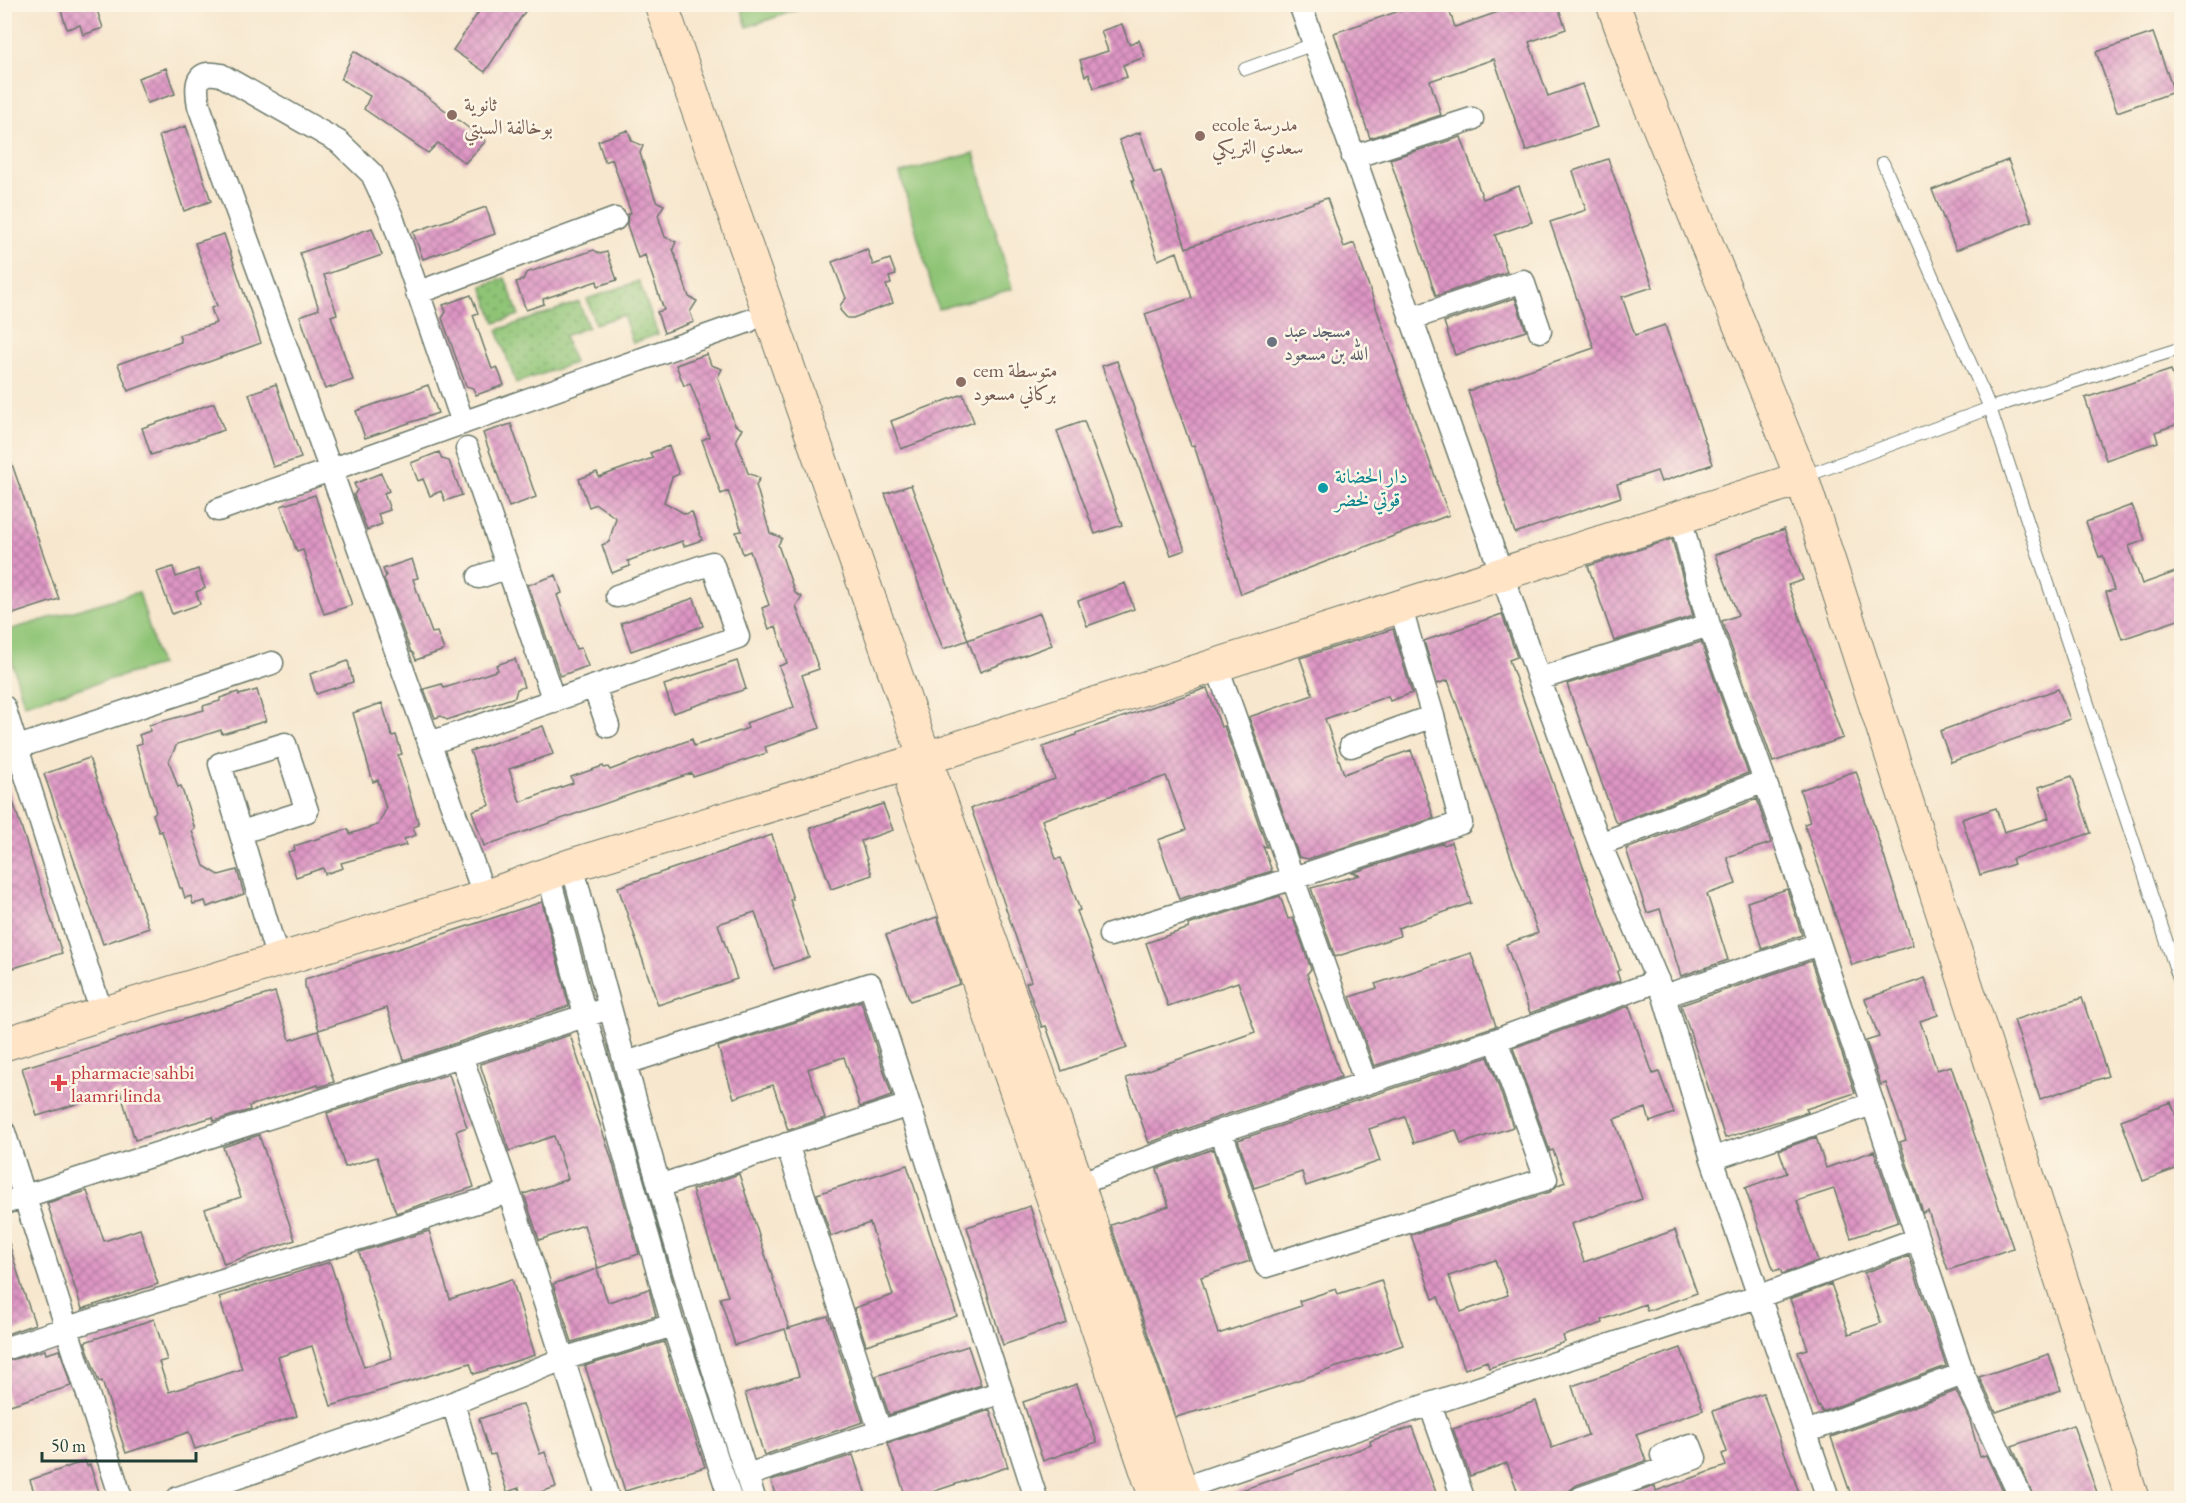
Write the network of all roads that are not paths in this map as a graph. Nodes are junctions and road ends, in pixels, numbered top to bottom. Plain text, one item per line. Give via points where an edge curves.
1 (637, 4) edge
2 (661, 4) edge
3 (1300, 4) edge
4 (1613, 4) edge
5 (1314, 44) junction
6 (1245, 69) dead end
7 (1472, 119) dead end
8 (1353, 157) junction
9 (1883, 163) dead end
10 (615, 219) dead end
11 (417, 293) junction
12 (1410, 319) junction
13 (749, 321) junction
14 (1540, 332) dead end
15 (2181, 348) edge
16 (1990, 408) junction
17 (463, 423) junction
18 (467, 449) dead end
19 (331, 470) junction
20 (1802, 478) junction
21 (218, 510) dead end
22 (1680, 517) junction
23 (508, 567) junction
24 (1502, 575) junction
25 (479, 577) dead end
26 (618, 596) dead end
27 (1400, 606) junction
28 (1709, 625) junction
29 (272, 663) dead end
30 (1216, 664) junction
31 (1539, 679) junction
32 (594, 687) junction
33 (554, 701) junction
34 (4, 707) edge
35 (1432, 716) junction
36 (608, 726) dead end
37 (430, 743) junction
38 (1351, 746) dead end
39 (18, 747) junction
40 (915, 761) junction
41 (1765, 781) junction
42 (242, 832) dead end
43 (1600, 844) junction
44 (560, 869) junction
45 (1294, 878) junction
46 (485, 897) junction
47 (1110, 934) dead end
48 (1819, 944) junction
49 (278, 960) junction
50 (1661, 988) junction
51 (2181, 988) edge
52 (610, 1008) junction
53 (102, 1014) junction
54 (585, 1015) junction
55 (1496, 1040) junction
56 (4, 1044) edge
57 (461, 1056) junction
58 (627, 1063) junction
59 (1366, 1083) junction
60 (1872, 1104) junction
61 (909, 1105) junction
62 (1221, 1131) junction
63 (4, 1132) edge
64 (787, 1144) junction
65 (1712, 1159) junction
66 (659, 1186) junction
67 (1064, 1189) junction
68 (509, 1192) junction
69 (14, 1200) edge
70 (1917, 1239) junction
71 (1760, 1296) junction
72 (673, 1325) junction
73 (66, 1328) junction
74 (4, 1349) edge
75 (563, 1359) junction
76 (1963, 1374) junction
77 (1002, 1392) junction
78 (453, 1403) junction
79 (1430, 1404) junction
80 (880, 1431) junction
81 (1806, 1431) junction
82 (1662, 1455) dead end
83 (747, 1474) junction
84 (1165, 1496) edge
85 (2017, 1497) edge
86 (122, 1498) edge
87 (178, 1498) edge
88 (482, 1498) edge
89 (608, 1498) edge
90 (730, 1498) edge
91 (754, 1498) edge
92 (1036, 1498) edge
93 (1463, 1498) edge
94 (1581, 1498) edge
95 (1828, 1498) edge
96 (2132, 1498) edge

1 - 13 main road
2 - 40 main road
3 - 5 street
4 - 20 main road via 1642,85
5 - 6 lane
5 - 8 street
7 - 8 street
8 - 12 street
9 - 16 lane
10 - 11 street
11 - 17 street
11 - 19 street via 392,217 372,174 339,142 221,75 206,73 201,77 196,90 199,106
12 - 14 street via 1523,281
12 - 24 street
13 - 17 street
13 - 40 main road
15 - 16 lane
16 - 20 lane
16 - 51 lane
17 - 19 street
18 - 23 street
19 - 21 street
19 - 37 street
20 - 22 main road
20 - 96 main road
22 - 24 main road
22 - 28 street
23 - 25 street
23 - 33 street
24 - 27 main road
24 - 31 street
26 - 32 street via 712,563 738,637
27 - 30 main road
27 - 35 street
28 - 31 street
28 - 41 street
29 - 39 street
30 - 40 main road
30 - 45 street
31 - 43 street
32 - 33 street
32 - 36 street
33 - 37 street
34 - 39 street
35 - 38 street
35 - 45 street via 1461,823
37 - 46 street
39 - 53 street
40 - 44 main road
40 - 67 main road
41 - 43 street
41 - 48 street
42 - 49 street
43 - 50 street
44 - 46 main road
44 - 52 street
44 - 54 street
45 - 47 street
45 - 59 street
46 - 49 main road
48 - 50 street
48 - 60 street
49 - 53 main road
50 - 55 street
50 - 65 street
52 - 54 street
52 - 58 street
53 - 56 main road
54 - 57 street
54 - 72 street
55 - 59 street
55 - 62 street via 1546,1179 1266,1266
57 - 68 street
57 - 69 street
58 - 61 street via 870,984
58 - 66 street
59 - 62 street
60 - 65 street
60 - 70 street
61 - 64 street
61 - 77 street
62 - 67 street
63 - 69 street
64 - 66 street
64 - 80 street
65 - 71 street
66 - 83 street
67 - 84 main road
68 - 73 street
68 - 75 street
69 - 73 street
70 - 71 street
70 - 76 street
71 - 79 street
71 - 81 street
72 - 75 street
72 - 90 street
73 - 74 street
73 - 86 street
75 - 78 street
75 - 89 street
76 - 81 street
76 - 85 street
77 - 80 street
77 - 92 street
78 - 87 street
78 - 88 street
79 - 84 street
79 - 93 street
80 - 83 street
81 - 95 street
82 - 94 street via 1690,1445 1695,1458
83 - 91 street

